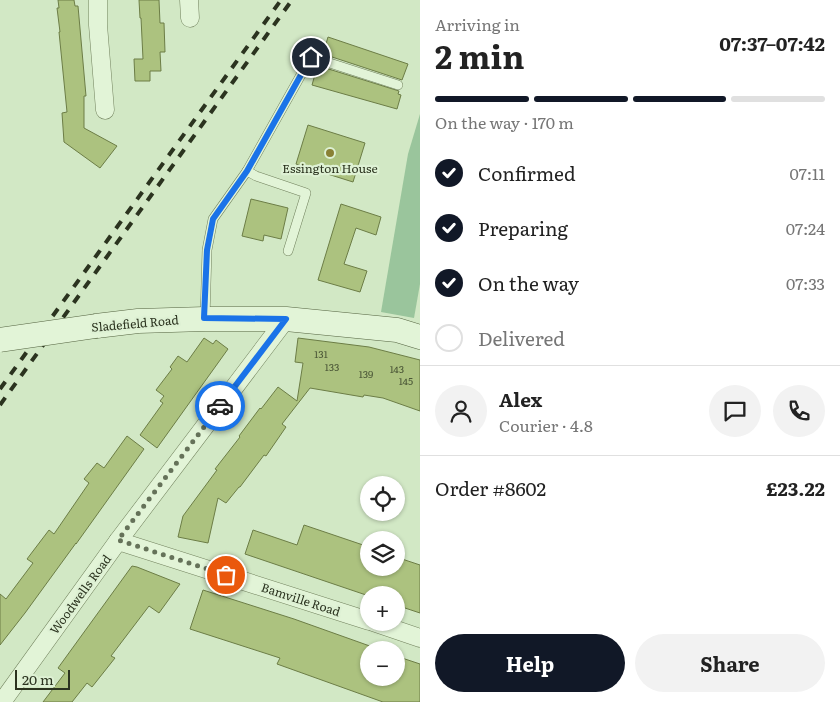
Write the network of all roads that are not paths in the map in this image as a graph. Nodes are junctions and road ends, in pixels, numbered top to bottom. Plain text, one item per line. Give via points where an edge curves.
1 (98, 0) edge
2 (190, 0) edge
3 (190, 18) dead end
4 (398, 85) dead end
5 (105, 110) dead end
6 (247, 171) junction
7 (288, 251) dead end
8 (204, 318) junction
9 (286, 319) junction
10 (420, 337) edge
11 (0, 340) edge
12 (118, 540) junction
13 (360, 618) edge
14 (399, 631) edge
15 (420, 638) edge
16 (2, 702) edge

1 - 5 street
2 - 3 street
4 - 6 lane via 311,57
6 - 7 lane via 306,193
6 - 8 lane via 213,219 207,250
8 - 9 street, Sladefield Road
8 - 11 street, Sladefield Road, bridge via 138,321
9 - 10 street, Sladefield Road via 397,330
9 - 12 street, Woodwells Road
12 - 13 street, Bamville Road
12 - 16 street, Woodwells Road
14 - 15 street

